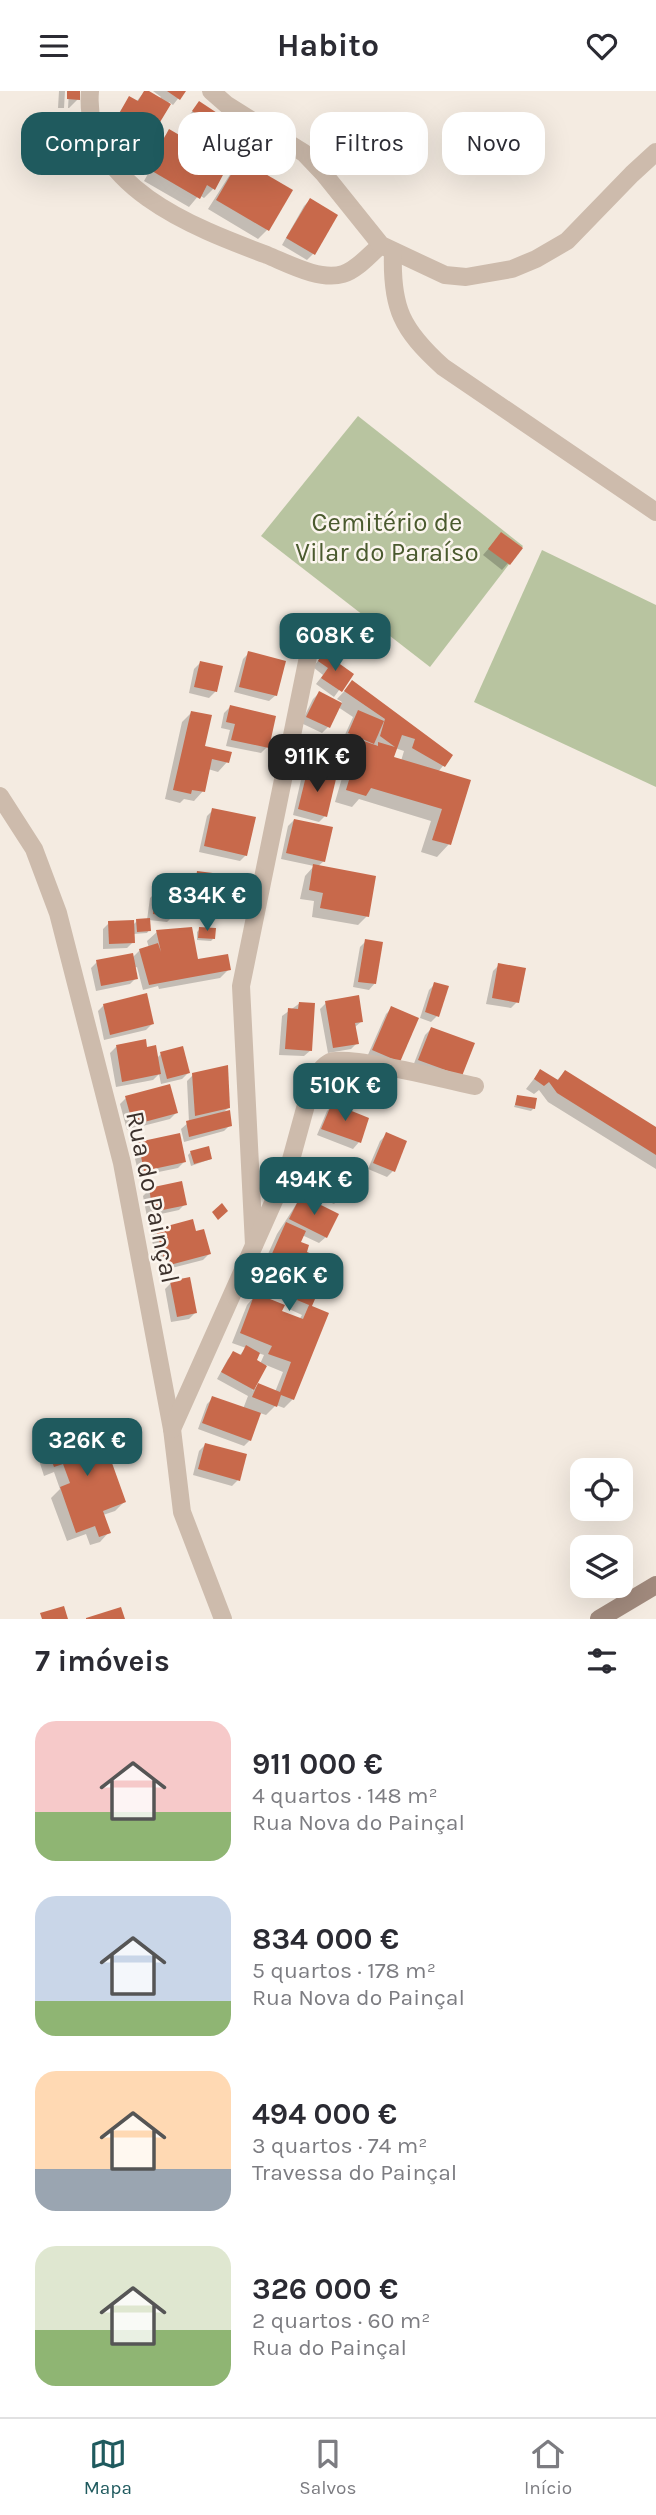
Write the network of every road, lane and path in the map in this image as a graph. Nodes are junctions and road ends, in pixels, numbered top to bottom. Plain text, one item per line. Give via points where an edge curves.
1 (90, 91) edge
2 (211, 91) edge
3 (656, 152) edge
4 (387, 248) junction
5 (656, 512) edge
6 (309, 652) dead end
7 (0, 796) edge
8 (475, 1086) dead end
9 (254, 1245) junction
10 (172, 1429) junction
11 (656, 1585) edge
12 (223, 1619) edge
13 (599, 1619) edge

1 - 4 street via 91,121 104,153 128,180 200,230 331,276 345,274
2 - 4 street via 304,153
3 - 4 street via 567,241 512,269 466,277 445,275
4 - 5 street via 403,323 423,350
6 - 9 street via 241,986
7 - 10 street, Rua do Painçal via 34,849 58,913 122,1163
8 - 9 street via 350,1061 329,1062 312,1083 289,1167
9 - 10 street
10 - 12 street, Rua do Painçal via 182,1511
11 - 13 street

